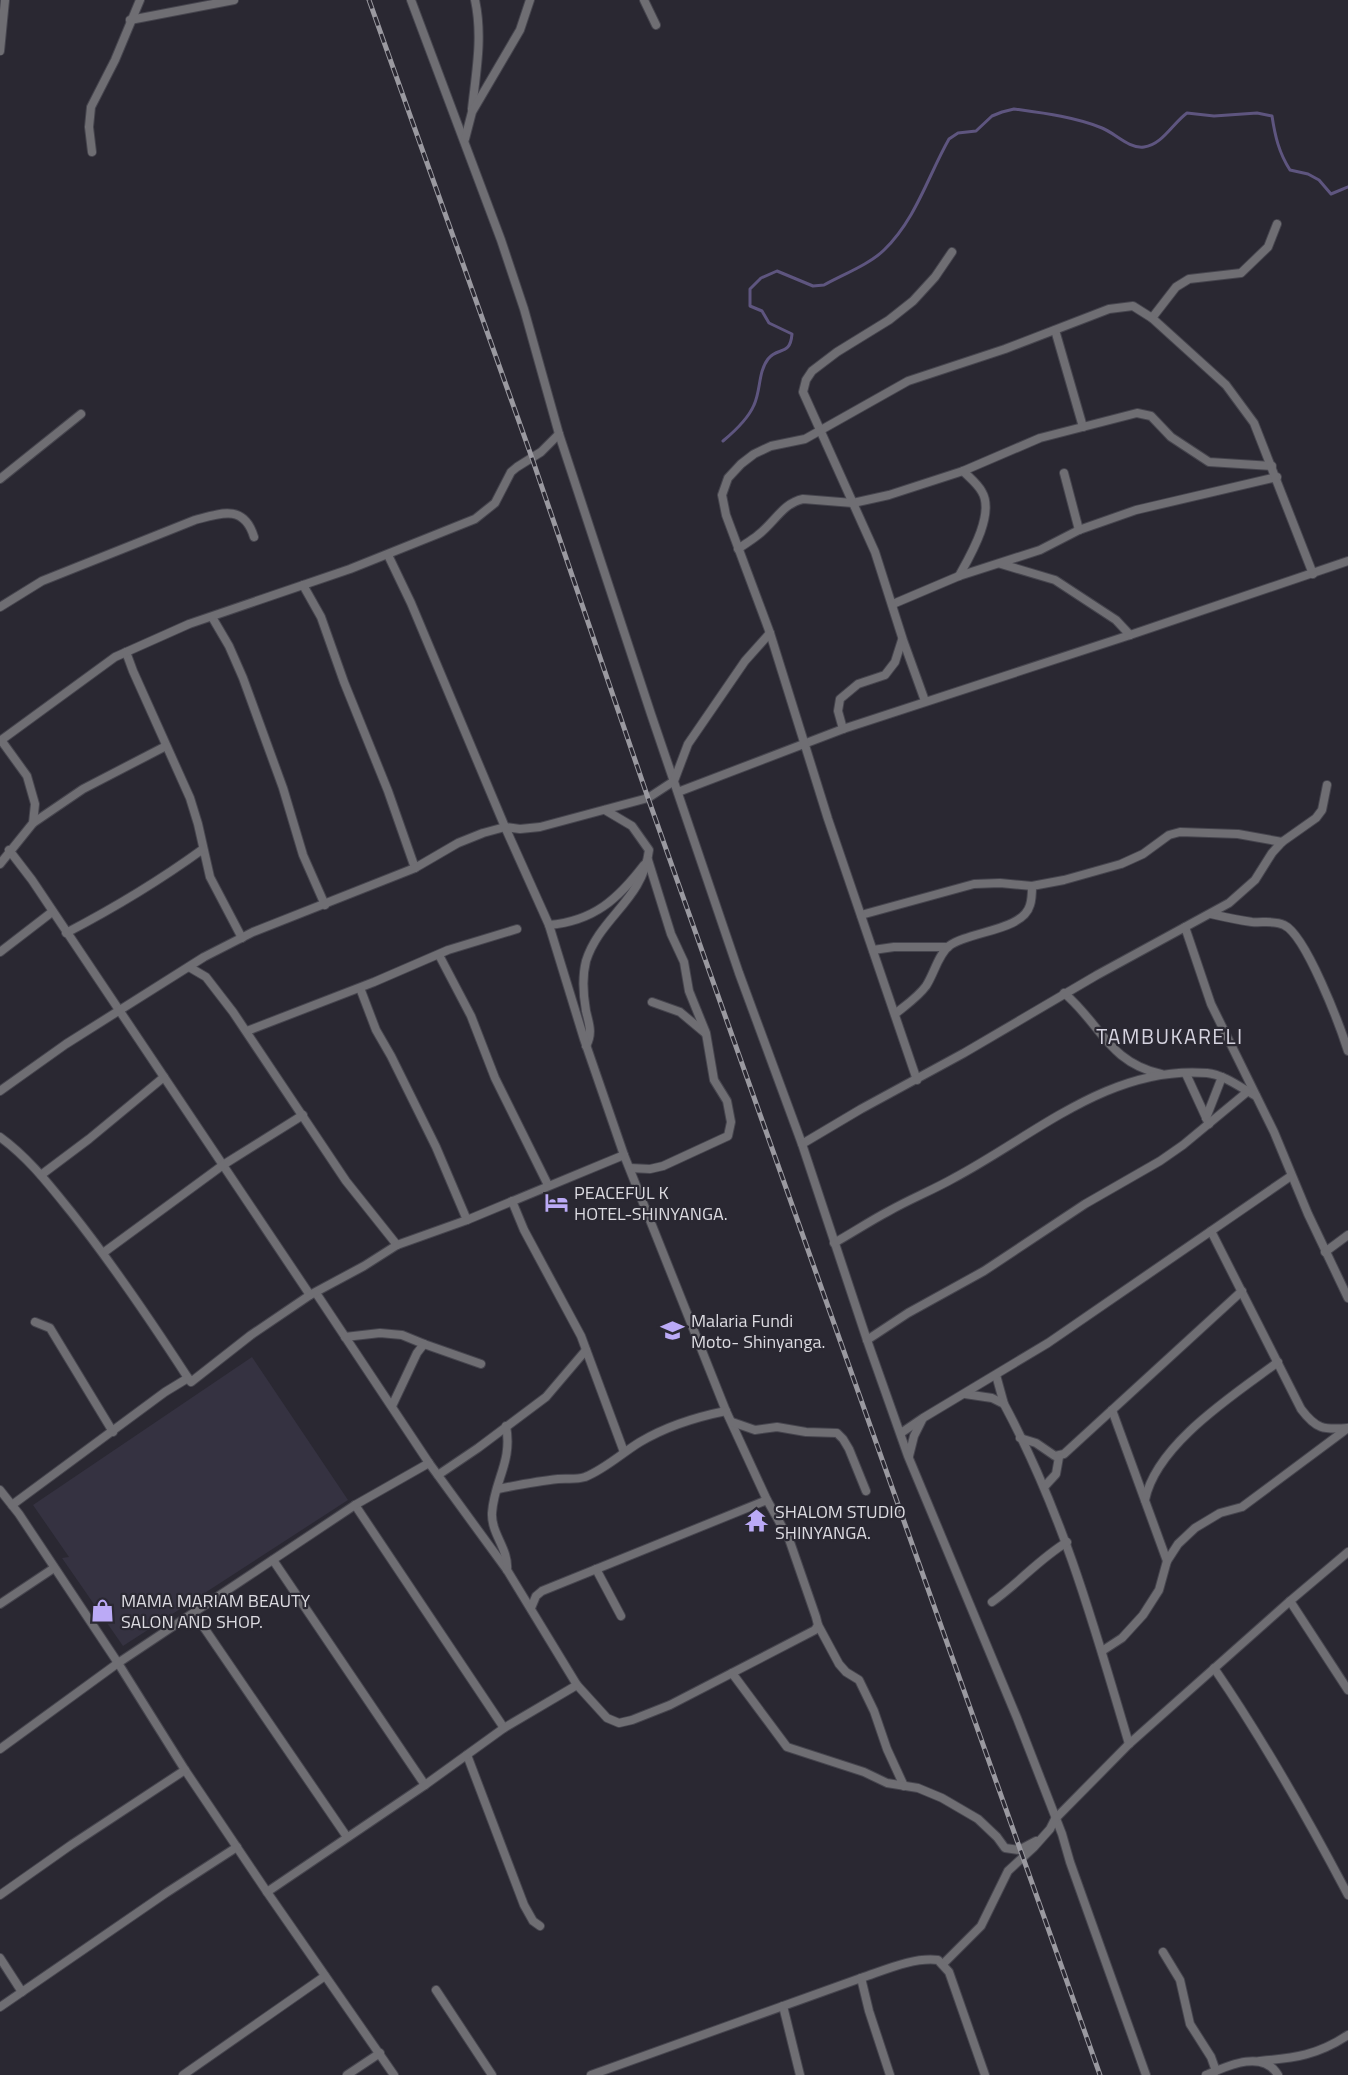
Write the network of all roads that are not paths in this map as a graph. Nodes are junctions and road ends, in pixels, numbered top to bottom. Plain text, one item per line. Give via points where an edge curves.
1 (5, 0) edge
2 (140, 0) edge
3 (234, 0) edge
4 (411, 0) edge
5 (475, 0) edge
6 (530, 0) edge
7 (644, 0) edge
8 (130, 20) junction
9 (656, 25) dead end
10 (0, 51) edge
11 (472, 112) junction
12 (465, 140) junction
13 (92, 152) dead end
14 (1277, 224) dead end
15 (952, 252) dead end
16 (1152, 318) junction
17 (1055, 330) junction
18 (81, 414) dead end
19 (1083, 427) junction
20 (820, 430) junction
21 (559, 434) junction
22 (1272, 466) junction
23 (963, 471) junction
24 (1064, 473) dead end
25 (1277, 477) junction
26 (0, 479) edge
27 (852, 503) junction
28 (1079, 530) junction
29 (254, 537) dead end
30 (738, 549) junction
31 (388, 555) junction
32 (1348, 561) edge
33 (1000, 564) junction
34 (1313, 574) junction
35 (959, 576) junction
36 (303, 585) junction
37 (892, 604) junction
38 (0, 607) edge
39 (212, 617) junction
40 (770, 633) junction
41 (1130, 635) junction
42 (903, 640) junction
43 (126, 652) junction
44 (925, 701) junction
45 (843, 729) junction
46 (2, 737) edge
47 (803, 743) junction
48 (166, 746) junction
49 (674, 781) junction
50 (1327, 785) dead end
51 (678, 792) junction
52 (605, 810) junction
53 (33, 823) junction
54 (505, 827) junction
55 (1282, 842) junction
56 (203, 849) junction
57 (9, 850) junction
58 (648, 860) junction
59 (0, 864) edge
60 (415, 868) junction
61 (1032, 886) junction
62 (325, 905) junction
63 (52, 912) junction
64 (1210, 914) junction
65 (861, 915) junction
66 (549, 925) junction
67 (1185, 927) junction
68 (517, 929) dead end
69 (66, 933) junction
70 (242, 938) junction
71 (948, 947) junction
72 (873, 950) junction
73 (0, 952) edge
74 (439, 955) junction
75 (189, 967) junction
76 (360, 988) junction
77 (1064, 993) junction
78 (652, 1002) dead end
79 (120, 1011) junction
80 (895, 1014) junction
81 (247, 1031) junction
82 (706, 1033) junction
83 (586, 1046) junction
84 (1348, 1051) edge
85 (1164, 1074) junction
86 (1186, 1074) junction
87 (164, 1077) junction
88 (1222, 1077) junction
89 (917, 1080) junction
90 (0, 1091) edge
91 (1247, 1092) junction
92 (1257, 1096) junction
93 (303, 1115) junction
94 (1207, 1121) junction
95 (0, 1137) edge
96 (802, 1144) junction
97 (624, 1155) junction
98 (224, 1165) junction
99 (630, 1168) junction
100 (41, 1174) junction
101 (1291, 1176) junction
102 (548, 1185) junction
103 (512, 1201) junction
104 (467, 1220) junction
105 (1211, 1231) junction
106 (1348, 1235) edge
107 (834, 1244) junction
108 (397, 1245) junction
109 (1325, 1252) junction
110 (103, 1253) junction
111 (1242, 1291) junction
112 (313, 1294) junction
113 (1348, 1298) edge
114 (35, 1322) dead end
115 (345, 1337) junction
116 (867, 1340) junction
117 (424, 1344) junction
118 (586, 1350) junction
119 (1278, 1362) junction
120 (481, 1364) dead end
121 (996, 1375) junction
122 (188, 1378) junction
123 (965, 1394) junction
124 (1004, 1404) junction
125 (392, 1406) junction
126 (1112, 1410) junction
127 (726, 1411) junction
128 (923, 1418) junction
129 (732, 1422) junction
130 (506, 1426) junction
131 (1348, 1428) edge
132 (113, 1432) junction
133 (901, 1433) junction
134 (1020, 1438) junction
135 (624, 1452) junction
136 (908, 1456) junction
137 (1059, 1457) junction
138 (429, 1463) junction
139 (438, 1475) junction
140 (1045, 1486) junction
141 (498, 1489) junction
142 (0, 1491) edge
143 (866, 1491) dead end
144 (767, 1500) junction
145 (1145, 1500) junction
146 (12, 1504) junction
147 (355, 1505) junction
148 (1067, 1542) junction
149 (1348, 1552) edge
150 (273, 1560) junction
151 (1167, 1561) junction
152 (54, 1568) junction
153 (596, 1569) junction
154 (507, 1570) junction
155 (1290, 1601) junction
156 (992, 1602) dead end
157 (0, 1604) edge
158 (531, 1608) junction
159 (194, 1613) junction
160 (621, 1616) dead end
161 (818, 1625) junction
162 (1102, 1651) junction
163 (118, 1663) junction
164 (1214, 1668) junction
165 (732, 1673) junction
166 (577, 1685) junction
167 (1348, 1690) edge
168 (504, 1728) junction
169 (1129, 1744) junction
170 (0, 1749) edge
171 (466, 1755) junction
172 (185, 1770) junction
173 (425, 1785) junction
174 (904, 1786) junction
175 (1055, 1819) junction
176 (347, 1838) junction
177 (1042, 1838) junction
178 (237, 1847) junction
179 (267, 1892) junction
180 (0, 1895) edge
181 (1348, 1895) edge
182 (540, 1926) dead end
183 (1163, 1952) dead end
184 (0, 1958) edge
185 (943, 1964) junction
186 (324, 1976) junction
187 (861, 1978) junction
188 (436, 1990) dead end
189 (22, 1992) junction
190 (783, 2006) junction
191 (0, 2007) edge
192 (1348, 2035) edge
193 (380, 2053) junction
194 (1260, 2061) junction
195 (1216, 2071) junction
196 (183, 2075) edge
197 (347, 2075) edge
198 (394, 2075) edge
199 (492, 2075) edge
200 (591, 2075) edge
201 (800, 2075) edge
202 (890, 2075) edge
203 (985, 2075) edge
204 (1146, 2075) edge
205 (1206, 2075) edge
206 (1278, 2075) edge

1 - 10 street
2 - 8 street
3 - 8 street
4 - 12 street
5 - 11 street via 480,46
6 - 11 street via 520,30
7 - 9 street
8 - 13 street via 91,107
11 - 12 street
12 - 21 street via 511,270
14 - 16 street via 1268,247 1241,273 1189,279 1176,286
15 - 20 street via 913,301 812,371 803,392
16 - 17 street via 1134,306 1124,306
16 - 22 street via 1232,392 1254,423
17 - 19 street
17 - 20 street via 908,381
18 - 26 street
19 - 22 street via 1144,414 1209,462
19 - 23 street via 1040,438
20 - 27 street
20 - 30 street via 805,440 771,446 754,454 728,478 722,502
21 - 31 street via 511,472 500,496 486,512
21 - 49 street
22 - 25 street
23 - 27 street
23 - 35 street via 982,492 986,511 978,540
24 - 28 street
25 - 28 street via 1136,510
25 - 34 street
27 - 30 street via 795,501
27 - 37 street via 875,552
28 - 33 street
29 - 38 street via 249,523 234,513 220,513 42,581
30 - 40 street
31 - 36 street
31 - 54 street
32 - 34 street
33 - 35 street
33 - 41 street via 1055,580 1116,620
34 - 41 street
35 - 37 street
36 - 39 street
36 - 60 street via 321,617
37 - 42 street
39 - 43 street
39 - 62 street via 243,678 303,855
40 - 47 street
40 - 49 street via 745,661 688,744
41 - 44 street
42 - 44 street
42 - 45 street via 885,675 858,684 840,699 838,711
43 - 46 street
43 - 48 street
44 - 45 street
45 - 47 street
46 - 53 street via 32,789
47 - 51 street
47 - 65 street
48 - 53 street via 83,789
48 - 56 street via 190,798
49 - 51 street
49 - 52 street via 648,798
50 - 55 street via 1322,810 1316,818
51 - 96 street
52 - 54 street via 540,827
52 - 58 street via 632,826 650,850
53 - 57 street
54 - 60 street via 458,843
54 - 66 street
55 - 61 street via 1238,834 1180,832 1121,864
55 - 64 street via 1245,891
56 - 69 street via 162,879
56 - 70 street via 210,877
57 - 59 street
57 - 63 street
58 - 66 street via 608,904 585,917
58 - 82 street
58 - 83 street via 637,887 597,938 587,959 582,978 590,1028
60 - 62 street
61 - 65 street via 974,885
61 - 71 street via 1030,906 1024,914
62 - 70 street
63 - 69 street
63 - 73 street
64 - 67 street
64 - 84 street via 1289,928 1313,967
65 - 72 street
66 - 83 street
67 - 77 street
67 - 92 street via 1211,1004
68 - 74 street
69 - 79 street
70 - 75 street
71 - 72 street
71 - 80 street via 926,987
72 - 80 street
74 - 76 street
74 - 102 street
75 - 79 street
75 - 81 street via 206,977
76 - 81 street
76 - 104 street via 375,1030 436,1147
77 - 85 street via 1130,1063
77 - 89 street
78 - 82 street via 680,1012
79 - 87 street
79 - 90 street
80 - 89 street
81 - 93 street
82 - 99 street via 714,1080 730,1113 728,1136 663,1166
83 - 97 street
85 - 86 street
85 - 107 street via 1108,1090 1075,1105 955,1178 886,1212
86 - 88 street
86 - 94 street
87 - 98 street
87 - 100 street
88 - 91 street
88 - 94 street
89 - 96 street
91 - 92 street
91 - 94 street
92 - 101 street
93 - 98 street
93 - 108 street via 345,1181
94 - 116 street via 1183,1145 1146,1170
95 - 100 street
96 - 107 street
97 - 99 street
97 - 102 street
98 - 110 street
98 - 112 street
99 - 127 street
100 - 110 street
101 - 105 street
101 - 109 street
102 - 103 street
103 - 104 street
103 - 118 street
104 - 108 street
105 - 111 street
105 - 121 street via 1103,1307
106 - 109 street
107 - 116 street
108 - 112 street
109 - 113 street
110 - 122 street
111 - 119 street
111 - 126 street
112 - 115 street
112 - 122 street via 251,1335 191,1382
114 - 132 street via 51,1328
115 - 117 street via 394,1334
115 - 125 street
116 - 133 street
117 - 120 street
117 - 125 street
118 - 130 street via 546,1397
118 - 135 street
119 - 131 street via 1310,1421 1322,1428
119 - 145 street via 1193,1429 1160,1466
121 - 123 street
121 - 124 street
122 - 132 street
123 - 124 street
123 - 128 street
124 - 134 street
125 - 138 street
126 - 137 street
126 - 145 street
127 - 129 street
127 - 135 street via 692,1418
128 - 133 street
128 - 136 street
129 - 143 street via 755,1430 777,1427 837,1433 849,1449
129 - 144 street
130 - 139 street
130 - 141 street via 509,1450
131 - 151 street via 1242,1507 1220,1513 1195,1528
132 - 146 street
133 - 136 street
134 - 137 street
134 - 140 street
135 - 141 street via 584,1477
136 - 175 street
137 - 140 street via 1056,1474
138 - 139 street
138 - 147 street
139 - 154 street
140 - 148 street
141 - 154 street via 492,1515 508,1561
142 - 146 street
144 - 153 street
144 - 161 street via 797,1557
145 - 151 street
146 - 152 street
147 - 150 street
147 - 168 street
148 - 156 street via 1037,1562
148 - 162 street
149 - 155 street
150 - 159 street
150 - 173 street
151 - 162 street via 1150,1606 1129,1632
152 - 157 street
152 - 163 street
153 - 158 street via 542,1591
153 - 160 street
154 - 158 street
155 - 164 street
155 - 167 street
158 - 166 street
159 - 163 street
159 - 176 street
161 - 165 street
161 - 174 street via 839,1664 859,1680
162 - 169 street
163 - 170 street
163 - 172 street
164 - 169 street
164 - 181 street via 1268,1749
165 - 166 street via 670,1705 619,1723 607,1718
165 - 174 street via 786,1747
166 - 168 street
168 - 171 street
169 - 175 street
171 - 173 street
171 - 182 street via 524,1905
172 - 178 street
172 - 180 street
173 - 176 street
174 - 177 street via 918,1788 965,1811 1005,1848 1019,1850
175 - 177 street
175 - 204 street
176 - 179 street
177 - 185 street via 1008,1871 981,1926
178 - 179 street
178 - 189 street
179 - 186 street
183 - 195 street via 1180,1980 1190,2024
184 - 189 street
185 - 187 street via 932,1960 903,1964
185 - 203 street
186 - 193 street
186 - 196 street
187 - 190 street
187 - 202 street
188 - 199 street
189 - 191 street
190 - 200 street
190 - 201 street
192 - 194 street via 1329,2048 1306,2056
193 - 197 street
193 - 198 street
194 - 195 street via 1233,2064
194 - 206 street
195 - 205 street

